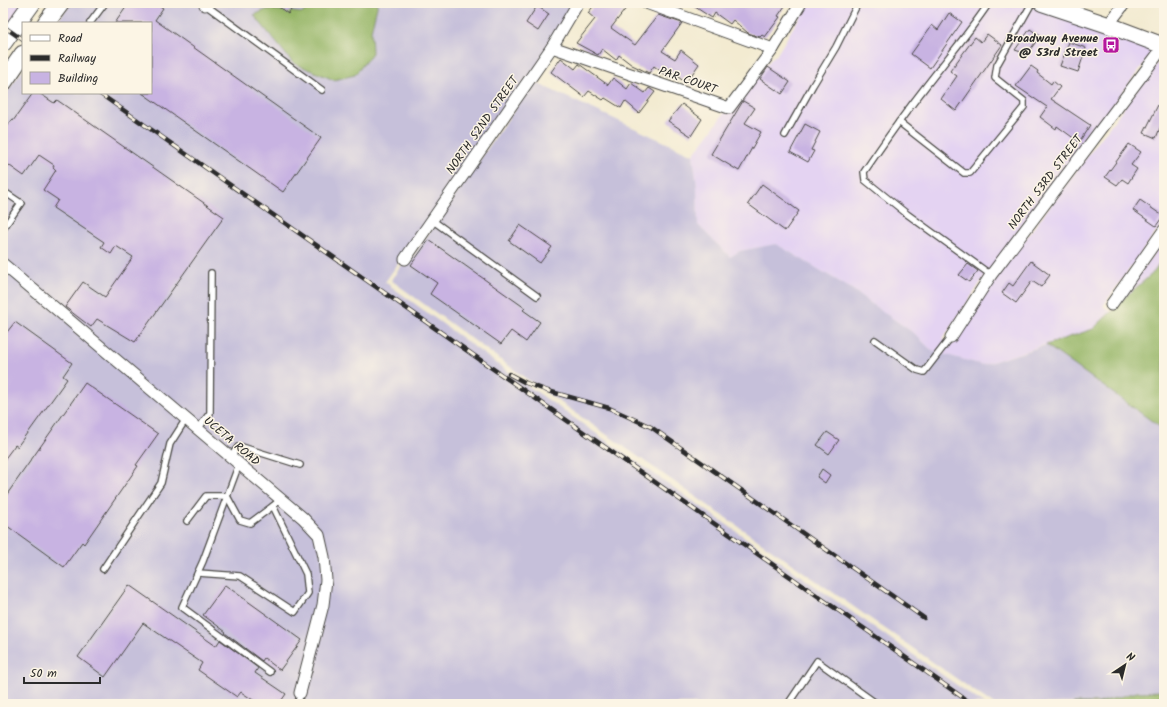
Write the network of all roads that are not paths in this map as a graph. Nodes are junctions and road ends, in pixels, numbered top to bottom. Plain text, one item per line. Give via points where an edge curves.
1 (31, 3) edge
2 (61, 3) edge
3 (104, 3) edge
4 (574, 3) edge
5 (646, 3) edge
6 (801, 3) edge
7 (858, 3) edge
8 (989, 3) edge
9 (1032, 3) edge
10 (1125, 3) edge
11 (205, 4) edge
12 (1051, 4) edge
13 (50, 20) edge
14 (91, 22) edge
15 (1108, 25) junction
16 (3, 43) edge
17 (1164, 46) edge
18 (552, 48) junction
19 (773, 49) junction
20 (22, 55) edge
21 (3, 83) edge
22 (322, 90) dead end
23 (899, 122) junction
24 (785, 135) dead end
25 (3, 191) edge
26 (432, 220) junction
27 (3, 229) edge
28 (1164, 230) edge
29 (405, 260) dead end
30 (3, 264) edge
31 (211, 273) dead end
32 (991, 275) junction
33 (537, 296) dead end
34 (1111, 305) dead end
35 (951, 337) joint
36 (875, 340) dead end
37 (186, 419) junction
38 (198, 429) junction
39 (230, 456) junction
40 (239, 464) junction
41 (300, 465) dead end
42 (227, 496) junction
43 (277, 503) junction
44 (187, 520) dead end
45 (103, 569) dead end
46 (198, 572) junction
47 (270, 672) dead end
48 (299, 699) edge
49 (788, 704) edge
50 (877, 704) edge

1 - 13 main road
1 - 16 main road
2 - 13 main road
3 - 14 lane
4 - 18 street, NORTH 52ND STREET
5 - 19 street
6 - 19 street, PAR COURT
7 - 24 lane via 836,47
8 - 23 lane
9 - 23 lane via 997,65 995,78 1024,101 1024,107 970,173 964,173
10 - 15 street
11 - 22 lane
12 - 15 street
15 - 17 street
17 - 32 street, NORTH 53RD STREET
18 - 19 street, PAR COURT via 729,108
18 - 26 street, NORTH 52ND STREET
20 - 21 main road
23 - 32 lane via 864,172 865,180
25 - 27 lane via 21,203
26 - 29 street, NORTH 52ND STREET
26 - 33 lane
28 - 34 street
30 - 37 street, UCETA ROAD
31 - 38 lane via 210,413
32 - 35 street, NORTH 53RD STREET
35 - 36 lane via 924,372 917,370
37 - 38 street, UCETA ROAD
37 - 45 lane via 170,444 160,483
38 - 39 street, UCETA ROAD
39 - 40 street, UCETA ROAD
39 - 41 lane via 239,446
40 - 42 lane
40 - 43 street, UCETA ROAD
42 - 43 lane via 240,520 250,524
42 - 44 lane via 206,496
42 - 46 lane
43 - 46 lane via 306,574 308,594 296,612 240,576
43 - 48 street, UCETA ROAD via 302,518 319,535 324,557 326,580 323,605
46 - 47 lane via 182,607
49 - 50 lane via 817,661

